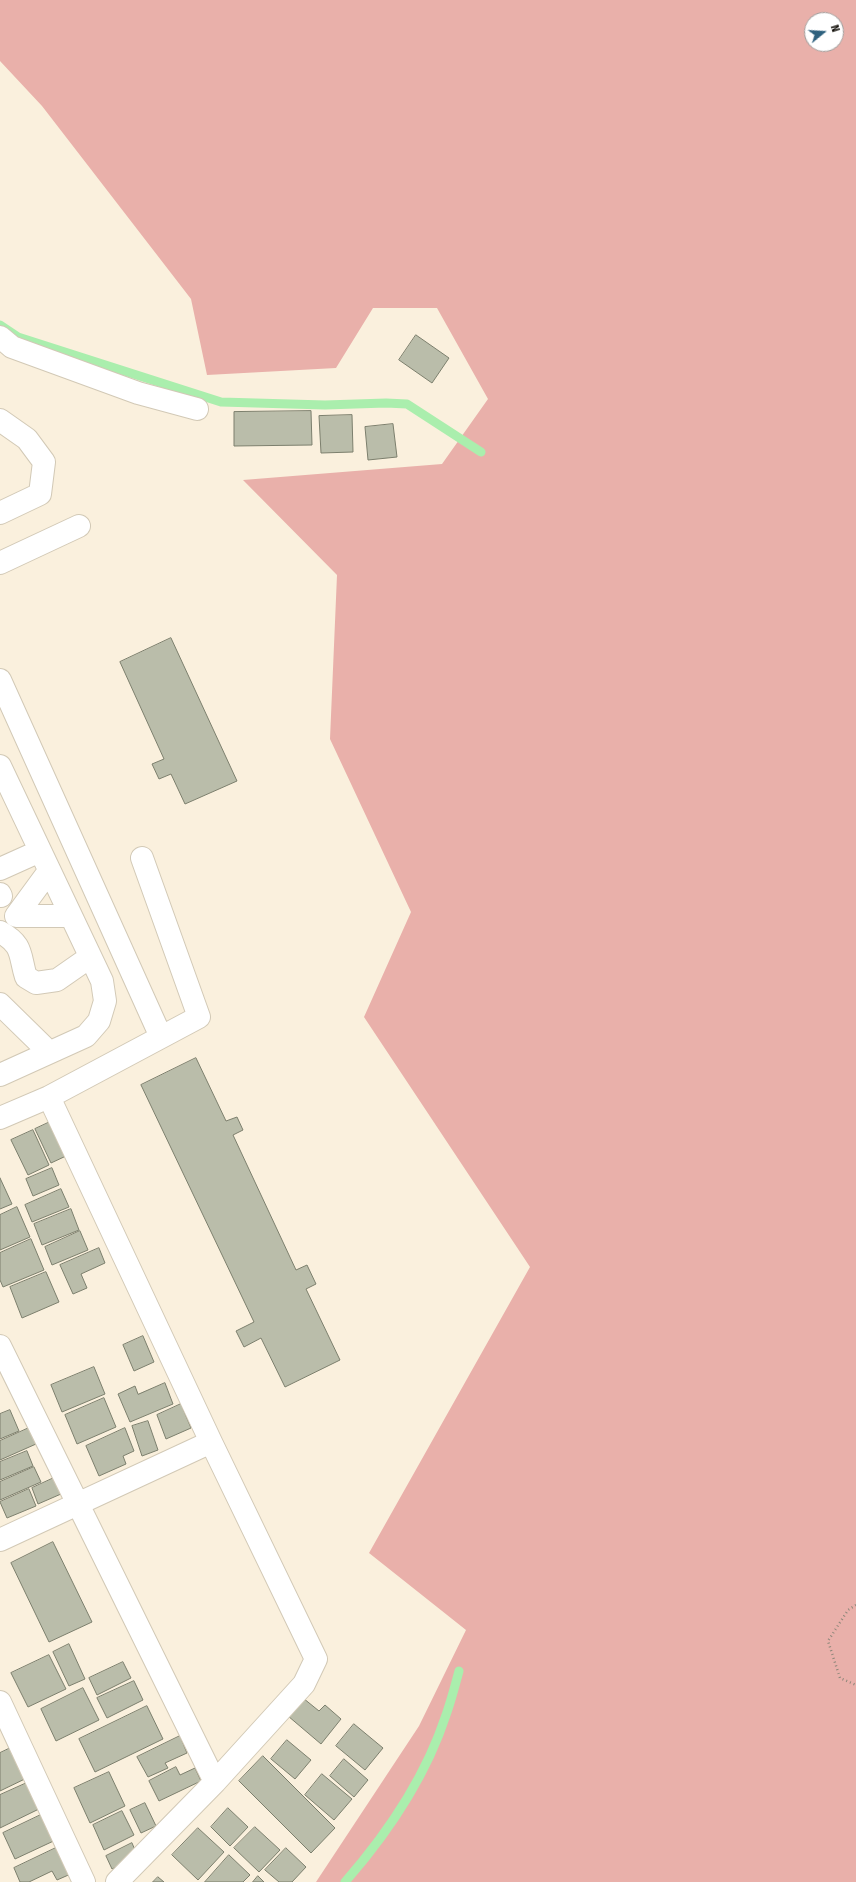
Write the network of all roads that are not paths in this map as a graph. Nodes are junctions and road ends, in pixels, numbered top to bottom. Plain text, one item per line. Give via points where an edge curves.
1 (0, 338) edge
2 (197, 409) dead end
3 (3, 426) edge
4 (0, 513) edge
5 (79, 526) dead end
6 (0, 563) edge
7 (0, 680) edge
8 (0, 766) edge
9 (5, 792) edge
10 (40, 851) junction
11 (142, 858) dead end
12 (0, 869) edge
13 (49, 870) junction
14 (71, 916) junction
15 (0, 932) edge
16 (90, 957) junction
17 (0, 1004) edge
18 (161, 1038) junction
19 (49, 1052) junction
20 (0, 1075) edge
21 (49, 1097) junction
22 (0, 1118) edge
23 (0, 1346) edge
24 (211, 1442) junction
25 (77, 1504) junction
26 (0, 1540) edge
27 (0, 1702) edge
28 (215, 1782) junction
29 (84, 1882) edge
30 (117, 1882) edge

1 - 2 street via 12,347 138,393
3 - 4 street via 27,439 44,462 40,494
5 - 6 street
7 - 18 street
8 - 9 street
9 - 10 street
10 - 12 street
10 - 13 street
11 - 18 street via 199,1018
13 - 14 street
13 - 14 street via 16,916
14 - 16 street
15 - 16 street via 13,939 22,956 26,977 36,983 57,980
16 - 19 street via 102,981 105,1001 99,1021 86,1036
17 - 19 street
18 - 21 street
19 - 20 street
21 - 22 street
21 - 24 street
23 - 25 street
24 - 25 street
24 - 28 street via 316,1660 304,1684
25 - 26 street
25 - 28 street
27 - 29 street
28 - 30 street

